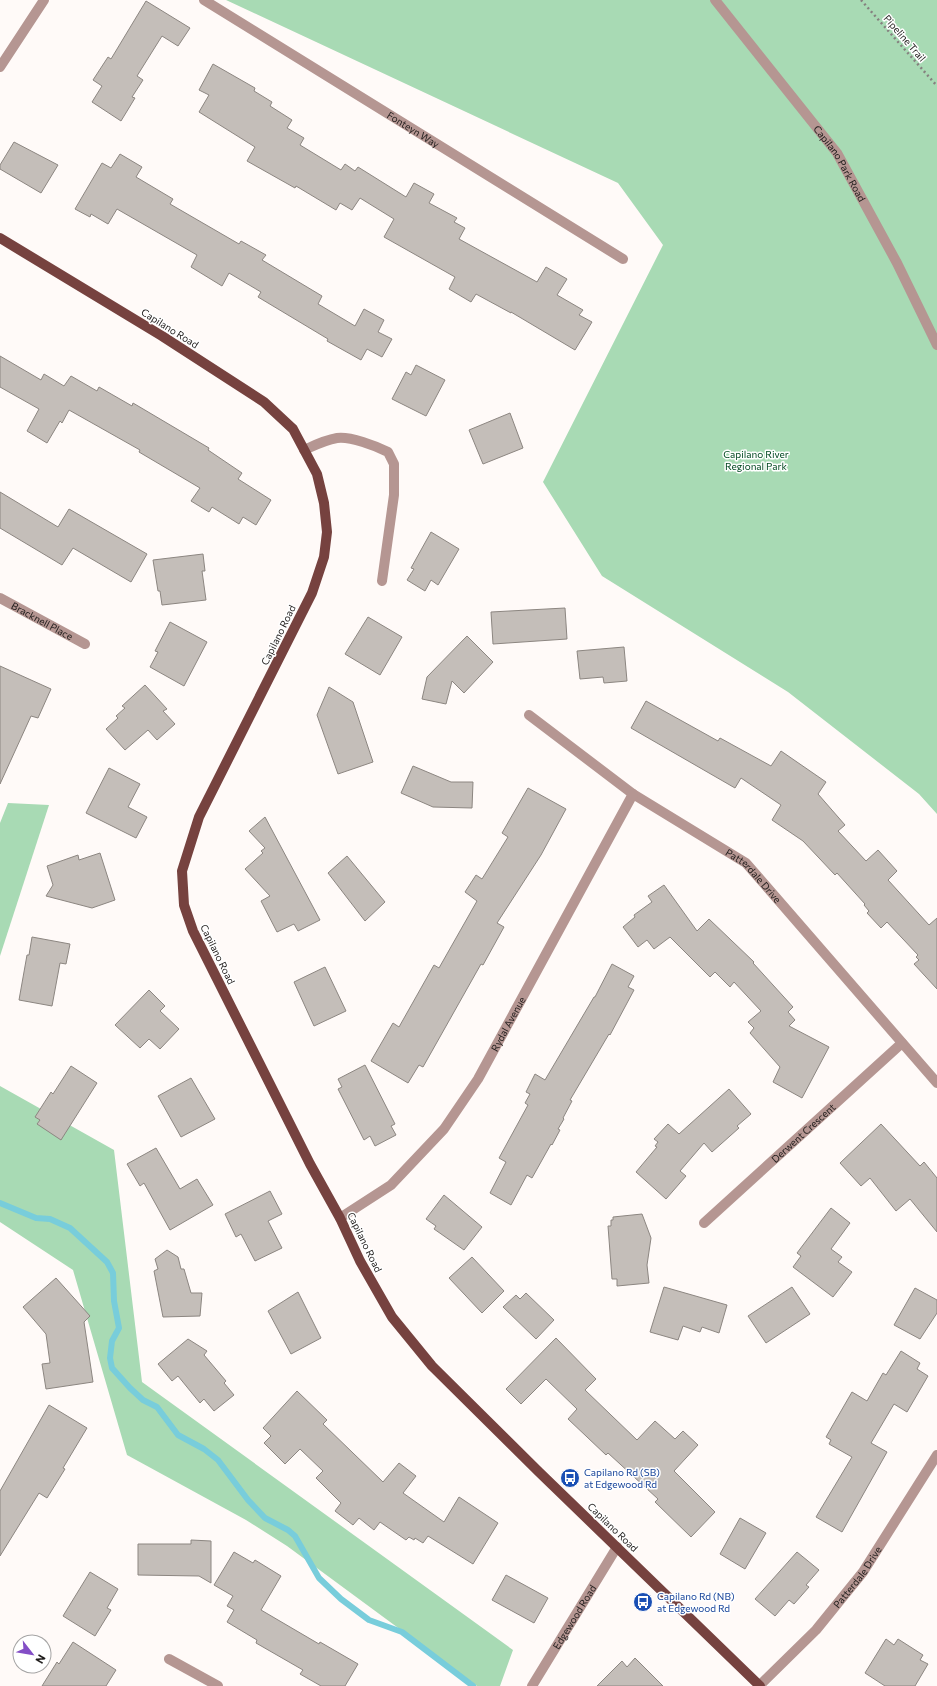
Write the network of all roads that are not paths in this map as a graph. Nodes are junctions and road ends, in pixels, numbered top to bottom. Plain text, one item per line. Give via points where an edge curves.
1 (44, 0) edge
2 (204, 0) edge
3 (715, 0) edge
4 (0, 67) edge
5 (0, 238) edge
6 (623, 259) dead end
7 (937, 345) edge
8 (304, 450) junction
9 (382, 581) dead end
10 (0, 598) edge
11 (85, 644) dead end
12 (529, 715) dead end
13 (633, 794) junction
14 (902, 1043) junction
15 (937, 1083) edge
16 (340, 1218) junction
17 (704, 1223) dead end
18 (937, 1455) edge
19 (617, 1547) junction
20 (169, 1659) dead end
21 (218, 1686) edge
22 (532, 1686) edge
23 (760, 1686) edge

1 - 4 street
2 - 6 street, Fonteyn Way
3 - 7 street, Capilano Park Road via 837,153 897,263
5 - 8 main road, Capilano Road via 162,336 264,402 292,429
8 - 9 street via 339,438 370,444 388,452 394,464 394,495
8 - 16 main road, Capilano Road via 317,474 324,503 327,532 324,557 312,593 199,817 182,871 184,905 193,931 310,1164
10 - 11 street, Bracknell Place
12 - 13 street, Patterdale Drive
13 - 14 street, Patterdale Drive via 746,863
13 - 16 street, Rydal Avenue via 478,1079 444,1129 391,1185
14 - 15 street, Patterdale Drive
14 - 17 street, Derwent Crescent
16 - 19 main road, Capilano Road via 360,1261 392,1317 432,1366
18 - 23 street, Patterdale Drive via 863,1572 816,1630
19 - 22 street, Edgewood Road
19 - 23 main road, Capilano Road
20 - 21 street

